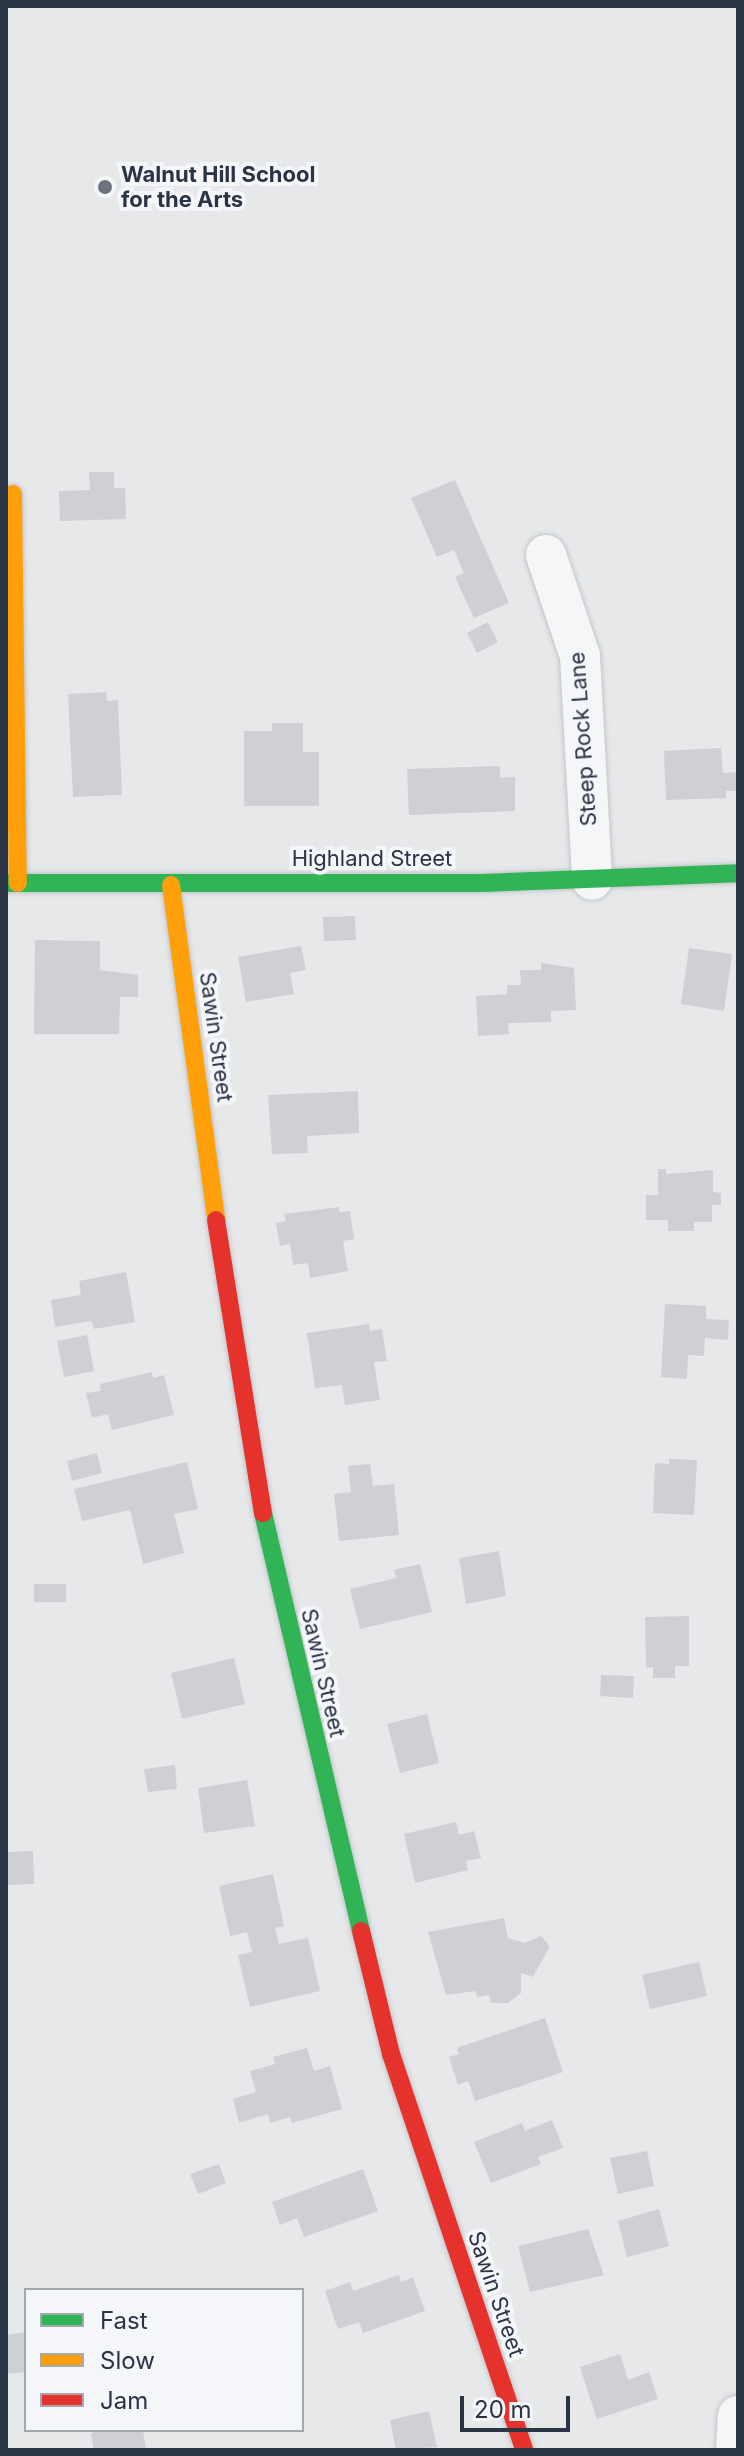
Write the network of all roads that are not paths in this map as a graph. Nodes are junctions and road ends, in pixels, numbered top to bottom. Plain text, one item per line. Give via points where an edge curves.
1 (13, 494) dead end
2 (546, 555) dead end
3 (738, 873) edge
4 (592, 880) junction
5 (12, 883) edge
6 (171, 885) junction
7 (738, 2416) edge
8 (524, 2450) edge
9 (736, 2450) edge

1 - 5 street
2 - 4 street, Steep Rock Lane via 580,656
3 - 4 street, Highland Street
4 - 6 street, Highland Street
5 - 6 street, Highland Street
6 - 8 street, Sawin Street via 234,1359 273,1566 391,2054
7 - 9 street

